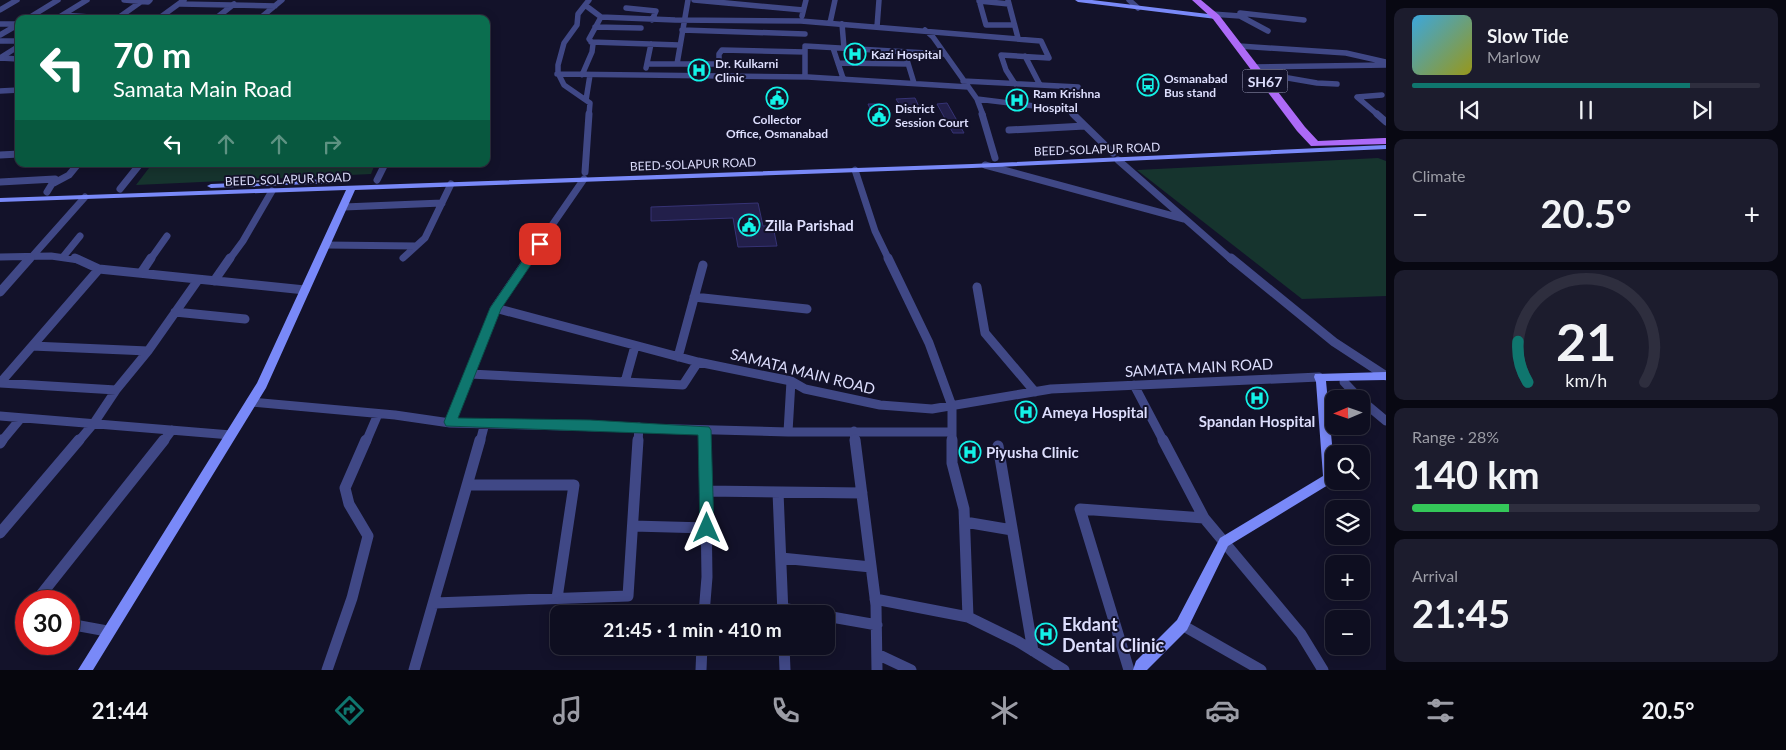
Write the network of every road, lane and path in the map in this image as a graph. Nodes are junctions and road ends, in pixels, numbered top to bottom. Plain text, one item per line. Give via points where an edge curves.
1 (18, 0) edge
2 (58, 0) edge
3 (87, 0) edge
4 (124, 0) edge
5 (150, 0) edge
6 (282, 0) edge
7 (688, 0) edge
8 (694, 0) edge
9 (806, 0) edge
10 (835, 0) edge
11 (879, 0) edge
12 (1078, 0) edge
13 (1129, 0) edge
14 (1196, 0) edge
15 (142, 1) edge
16 (979, 1) edge
17 (182, 2) edge
18 (587, 2) edge
19 (728, 2) edge
20 (747, 2) edge
21 (1009, 2) edge
22 (234, 4) junction
23 (276, 6) junction
24 (626, 8) dead end
25 (1138, 8) junction
26 (0, 10) edge
27 (803, 10) junction
28 (37, 13) junction
29 (47, 13) dead end
30 (64, 14) junction
31 (34, 15) edge
32 (60, 15) edge
33 (70, 15) edge
34 (122, 15) edge
35 (164, 15) edge
36 (220, 15) edge
37 (264, 15) edge
38 (1214, 16) junction
39 (1240, 16) junction
40 (601, 17) junction
41 (652, 20) junction
42 (684, 20) junction
43 (1304, 20) dead end
44 (803, 21) junction
45 (830, 23) junction
46 (0, 24) edge
47 (842, 24) junction
48 (15, 25) edge
49 (1014, 25) junction
50 (15, 27) edge
51 (595, 27) junction
52 (877, 27) junction
53 (641, 28) dead end
54 (682, 30) junction
55 (925, 30) junction
56 (1268, 30) dead end
57 (805, 34) junction
58 (0, 35) edge
59 (1018, 38) junction
60 (0, 40) edge
61 (15, 42) edge
62 (591, 42) junction
63 (651, 44) junction
64 (679, 45) junction
65 (1238, 46) junction
66 (833, 48) junction
67 (844, 48) junction
68 (15, 49) edge
69 (805, 49) junction
70 (905, 52) junction
71 (944, 54) junction
72 (1025, 56) junction
73 (0, 58) edge
74 (15, 60) edge
75 (838, 63) junction
76 (1386, 63) edge
77 (647, 64) junction
78 (677, 64) junction
79 (908, 64) junction
80 (1257, 70) junction
81 (557, 74) junction
82 (582, 75) junction
83 (590, 75) junction
84 (644, 75) junction
85 (805, 77) junction
86 (843, 78) junction
87 (963, 81) junction
88 (914, 84) junction
89 (1015, 84) junction
90 (1337, 84) dead end
91 (1040, 85) junction
92 (968, 87) junction
93 (1078, 87) dead end
94 (0, 90) edge
95 (15, 90) edge
96 (1385, 95) edge
97 (977, 99) junction
98 (586, 100) junction
99 (1386, 122) edge
100 (1085, 126) junction
101 (1009, 130) dead end
102 (1385, 142) edge
103 (1315, 144) junction
104 (15, 154) edge
105 (0, 155) edge
106 (1116, 157) junction
107 (995, 158) junction
108 (985, 165) junction
109 (76, 167) edge
110 (138, 167) edge
111 (383, 167) edge
112 (855, 170) junction
113 (584, 176) junction
114 (377, 180) junction
115 (0, 182) edge
116 (54, 183) junction
117 (451, 184) junction
118 (352, 188) junction
119 (120, 189) junction
120 (272, 191) junction
121 (47, 192) junction
122 (0, 194) edge
123 (85, 197) junction
124 (0, 200) edge
125 (442, 203) junction
126 (344, 207) junction
127 (1187, 220) junction
128 (80, 236) dead end
129 (167, 236) dead end
130 (326, 245) junction
131 (416, 246) junction
132 (63, 256) junction
133 (0, 257) edge
134 (32, 257) junction
135 (404, 258) dead end
136 (704, 264) dead end
137 (99, 269) junction
138 (141, 273) junction
139 (198, 280) junction
140 (214, 281) junction
141 (977, 288) dead end
142 (305, 290) junction
143 (0, 292) edge
144 (694, 297) junction
145 (495, 308) junction
146 (807, 309) dead end
147 (175, 312) junction
148 (245, 318) dead end
149 (32, 346) junction
150 (635, 346) junction
151 (148, 352) junction
152 (678, 357) junction
153 (698, 362) junction
154 (470, 374) junction
155 (1386, 376) edge
156 (791, 380) junction
157 (1320, 380) junction
158 (625, 382) junction
159 (1344, 382) junction
160 (1386, 382) edge
161 (0, 383) edge
162 (1134, 385) junction
163 (116, 390) junction
164 (1351, 390) edge
165 (1036, 392) junction
166 (251, 402) junction
167 (952, 406) junction
168 (1370, 408) edge
169 (378, 414) junction
170 (0, 416) edge
171 (21, 418) junction
172 (1386, 421) edge
173 (450, 422) junction
174 (485, 422) junction
175 (94, 423) junction
176 (639, 427) junction
177 (172, 430) junction
178 (705, 430) junction
179 (788, 432) junction
180 (854, 432) junction
181 (951, 432) junction
182 (231, 435) junction
183 (0, 443) edge
184 (998, 446) dead end
185 (468, 484) junction
186 (706, 491) junction
187 (778, 492) junction
188 (862, 492) junction
189 (1204, 518) junction
190 (966, 522) junction
191 (632, 526) junction
192 (707, 528) junction
193 (1012, 530) junction
194 (0, 534) edge
195 (1224, 542) junction
196 (780, 558) junction
197 (872, 568) junction
198 (45, 590) edge
199 (556, 598) junction
200 (875, 599) junction
201 (434, 603) junction
202 (705, 605) edge
203 (783, 605) edge
204 (968, 617) junction
205 (835, 618) edge
206 (876, 625) junction
207 (1182, 625) junction
208 (80, 626) edge
209 (107, 631) junction
210 (1033, 651) junction
211 (877, 654) junction
212 (702, 655) edge
213 (784, 655) edge
214 (85, 670) edge
215 (327, 670) edge
216 (414, 670) edge
217 (701, 670) edge
218 (785, 670) edge
219 (877, 670) edge
220 (911, 670) edge
221 (1064, 670) edge
222 (1129, 670) edge
223 (1140, 670) edge
224 (1261, 670) edge
225 (1323, 670) edge

1 - 26 street
2 - 28 street
3 - 30 street
4 - 15 street
5 - 15 street
6 - 23 street
7 - 42 street
8 - 19 street
9 - 27 street
10 - 45 street
11 - 52 street
12 - 25 main road
13 - 25 street
14 - 38 main road, SH67
15 - 34 street
16 - 21 street
16 - 49 street via 986,25
17 - 22 street
17 - 35 street
18 - 40 street
18 - 81 street via 578,14 577,25 563,44
19 - 20 street
20 - 27 street
21 - 49 street
22 - 23 street
22 - 36 street
23 - 37 street
24 - 41 street via 656,11
25 - 38 main road
27 - 44 street
28 - 29 street
28 - 31 street
30 - 32 street
30 - 33 street
38 - 39 street
38 - 65 main road, SH67
39 - 43 street via 1240,13
39 - 56 street
40 - 41 street
40 - 51 street
41 - 42 street
42 - 44 street
42 - 54 street
44 - 45 street
44 - 57 street
45 - 47 street
46 - 48 street
47 - 52 street
47 - 67 street
49 - 59 street
50 - 58 street
51 - 53 street
51 - 62 street via 589,39
52 - 55 street
54 - 57 street
54 - 64 street
55 - 59 street
55 - 71 street
57 - 69 street
59 - 72 street via 1041,40 1049,58
60 - 61 street
62 - 63 street
62 - 82 street via 592,52
63 - 64 street
63 - 77 street
64 - 78 street
65 - 76 street via 1346,53
65 - 80 main road, SH67
66 - 67 street
66 - 69 street
66 - 75 street
67 - 70 street
68 - 73 street
69 - 78 street via 722,50 719,64
69 - 85 street
70 - 71 street
70 - 79 street
71 - 87 street
72 - 89 street via 1001,55
72 - 91 street
73 - 74 street
75 - 79 street
75 - 86 street
76 - 80 street
77 - 78 street
77 - 84 street
79 - 88 street
80 - 90 street
80 - 103 main road, SH67
81 - 82 street
81 - 98 street
82 - 83 street
83 - 84 street
83 - 98 street
84 - 85 street
85 - 86 street
86 - 88 street
87 - 89 street
87 - 92 street
88 - 92 street
89 - 91 street
91 - 93 street
92 - 97 street
94 - 95 street
96 - 99 street via 1357,97
97 - 100 street via 1069,110
97 - 107 street
98 - 113 street via 590,103
100 - 101 street
100 - 106 street
102 - 103 main road
102 - 106 main road, BEED-SOLAPUR ROAD
103 - 106 main road, BEED-SOLAPUR ROAD
104 - 105 street
106 - 107 main road, BEED-SOLAPUR ROAD
106 - 108 main road, BEED-SOLAPUR ROAD
106 - 127 street
107 - 113 main road, BEED-SOLAPUR ROAD
108 - 112 main road, BEED-SOLAPUR ROAD
108 - 127 street
109 - 116 street via 69,175
110 - 119 street
111 - 114 street
112 - 113 main road, BEED-SOLAPUR ROAD
112 - 167 street via 875,231 929,344
113 - 114 main road, BEED-SOLAPUR ROAD
113 - 117 main road, BEED-SOLAPUR ROAD
113 - 145 street
114 - 119 main road, BEED-SOLAPUR ROAD
115 - 116 street via 55,179
116 - 121 street
117 - 118 main road, BEED-SOLAPUR ROAD
117 - 125 street
118 - 120 main road, BEED-SOLAPUR ROAD
118 - 126 main road
119 - 121 main road, BEED-SOLAPUR ROAD
120 - 123 main road, BEED-SOLAPUR ROAD
120 - 140 street via 244,241
121 - 122 main road, BEED-SOLAPUR ROAD
123 - 124 main road, BEED-SOLAPUR ROAD
123 - 134 street
125 - 126 street
125 - 131 street via 425,238
126 - 130 main road
127 - 155 street via 1334,342
128 - 132 street
129 - 138 street
130 - 131 street
130 - 142 main road
131 - 135 street
132 - 134 street
132 - 137 street via 73,256
133 - 134 street
134 - 143 street
136 - 144 street
137 - 138 street
137 - 149 street
138 - 139 street
139 - 140 street
139 - 147 street
140 - 142 street
141 - 165 street via 985,333
142 - 166 main road
144 - 146 street
144 - 152 street
145 - 150 street, SAMATA MAIN ROAD
145 - 154 street
147 - 148 street
147 - 151 street
149 - 151 street
149 - 161 street
150 - 152 street, SAMATA MAIN ROAD
150 - 158 street
151 - 163 street
152 - 153 street, SAMATA MAIN ROAD
153 - 156 street, SAMATA MAIN ROAD
153 - 158 street via 683,385
154 - 158 street
154 - 173 street
155 - 157 main road
156 - 167 street, SAMATA MAIN ROAD via 806,389 880,405 932,409
156 - 179 street
157 - 159 main road
157 - 162 street, SAMATA MAIN ROAD
157 - 195 main road via 1329,478
159 - 160 main road
159 - 164 street
161 - 163 street
162 - 165 street, SAMATA MAIN ROAD
162 - 189 street
163 - 175 street
165 - 167 street, SAMATA MAIN ROAD
166 - 169 street
166 - 182 main road
167 - 181 street
168 - 172 street
169 - 173 street
169 - 215 street via 345,488 349,504 368,536 352,598
170 - 171 street
171 - 175 street
171 - 183 street
173 - 174 street
174 - 176 street
174 - 185 street
175 - 177 street
175 - 194 street
176 - 178 street
176 - 191 street
177 - 182 street
177 - 198 street
178 - 179 street
178 - 186 street
179 - 180 street
180 - 181 street
180 - 188 street
181 - 190 street via 952,462
182 - 209 main road
184 - 193 street
185 - 199 street via 574,485
185 - 201 street
186 - 187 street
186 - 192 street
187 - 188 street
187 - 196 street
188 - 197 street
189 - 195 street
189 - 222 street via 1080,509
190 - 193 street
190 - 204 street
191 - 192 street
191 - 199 street via 628,596
192 - 202 street
193 - 210 street
195 - 207 main road
195 - 225 street via 1301,634
196 - 197 street
196 - 203 street
197 - 200 street
199 - 201 street
200 - 204 street
200 - 206 street
201 - 216 street
204 - 210 street
205 - 206 street
206 - 211 street
207 - 223 main road
207 - 224 street
208 - 209 street
209 - 214 main road
210 - 221 street
211 - 219 street
211 - 220 street
212 - 217 street
213 - 218 street

